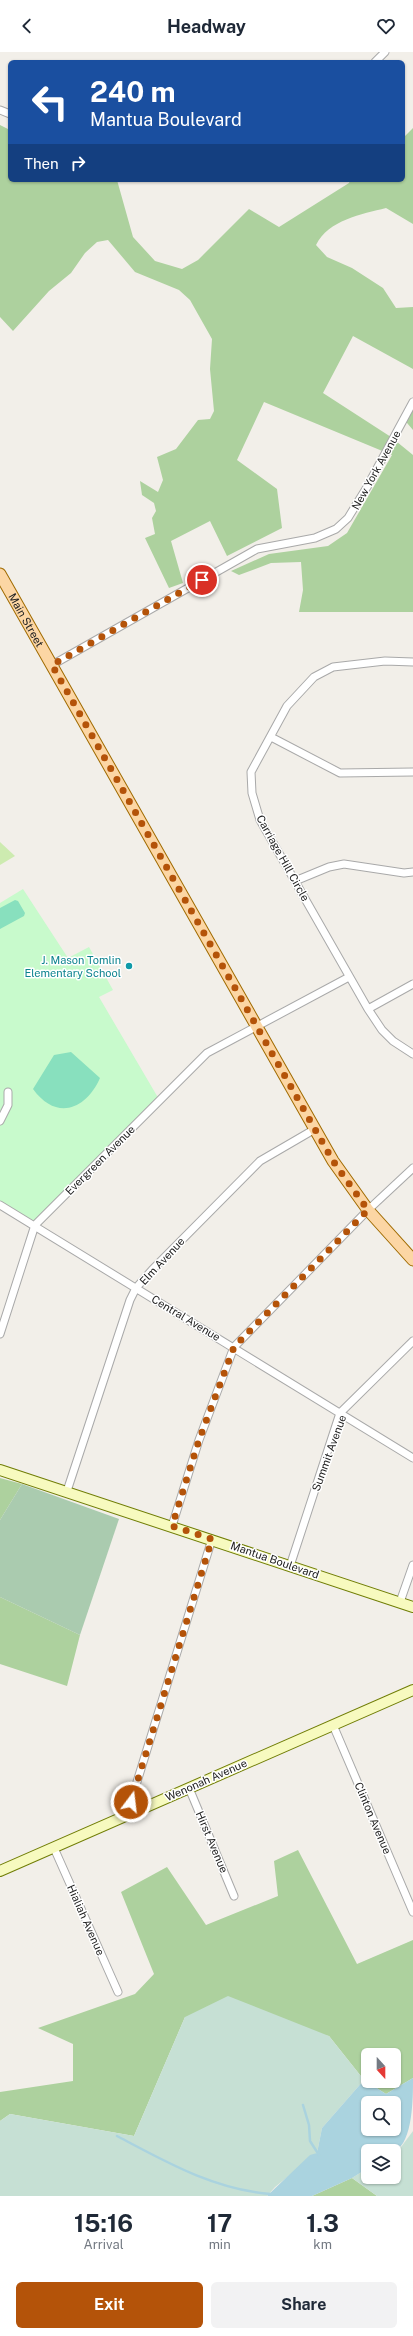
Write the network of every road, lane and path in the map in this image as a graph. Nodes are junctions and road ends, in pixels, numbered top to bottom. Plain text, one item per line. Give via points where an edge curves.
1 (385, 52) edge
2 (377, 60) edge
3 (413, 402) edge
4 (0, 574) edge
5 (413, 662) edge
6 (52, 665) junction
7 (271, 737) junction
8 (413, 772) edge
9 (413, 872) edge
10 (295, 881) junction
11 (349, 977) junction
12 (413, 984) edge
13 (368, 1009) junction
14 (256, 1025) junction
15 (413, 1054) edge
16 (8, 1092) dead end
17 (0, 1121) edge
18 (315, 1129) junction
19 (413, 1168) edge
20 (0, 1205) edge
21 (368, 1210) junction
22 (35, 1225) junction
23 (413, 1260) edge
24 (136, 1288) junction
25 (0, 1334) edge
26 (413, 1341) edge
27 (234, 1347) junction
28 (340, 1413) junction
29 (413, 1458) edge
30 (0, 1470) edge
31 (67, 1491) junction
32 (172, 1526) junction
33 (212, 1539) junction
34 (413, 1565) edge
35 (290, 1566) junction
36 (400, 1602) junction
37 (413, 1606) edge
38 (413, 1690) edge
39 (333, 1725) junction
40 (189, 1788) junction
41 (135, 1812) junction
42 (54, 1848) junction
43 (0, 1871) edge
44 (234, 1896) dead end
45 (413, 1912) edge
46 (118, 1992) dead end

1 - 2 street
3 - 6 street, New York Avenue via 367,487 348,518 336,530 315,538 257,549
4 - 6 main road, Main Street
5 - 7 street, Carriage Hill Circle via 385,661 333,667 314,677 287,706
6 - 14 main road, Main Street
7 - 8 street via 340,773
7 - 10 street, Carriage Hill Circle via 251,772 252,793 260,820
9 - 10 street via 404,873 344,864 329,867
10 - 11 street, Carriage Hill Circle
11 - 13 street, Carriage Hill Circle
11 - 14 street, Evergreen Avenue
12 - 13 street
13 - 15 street, Carriage Hill Circle via 382,1030
14 - 18 main road, Main Street
14 - 22 street, Evergreen Avenue via 198,1061
16 - 17 street via 8,1105
18 - 21 main road, Main Street via 345,1179
18 - 24 street, Elm Avenue via 260,1161
19 - 21 street
20 - 22 street, Central Avenue
21 - 23 main road, Main Street
21 - 27 street
22 - 24 street, Central Avenue
22 - 25 street, Evergreen Avenue
24 - 27 street, Central Avenue
24 - 31 street, Elm Avenue
26 - 28 street, Summit Avenue
27 - 28 street, Central Avenue
27 - 32 street via 199,1440
28 - 29 street, Central Avenue
28 - 35 street, Summit Avenue
30 - 31 street, Mantua Boulevard
31 - 32 street, Mantua Boulevard
32 - 33 street, Mantua Boulevard
33 - 35 street, Mantua Boulevard
33 - 41 street via 132,1798
34 - 36 street
35 - 36 street, Mantua Boulevard
36 - 37 street, Mantua Boulevard
38 - 39 street, Wenonah Avenue
39 - 40 street, Wenonah Avenue
39 - 45 street, Clinton Avenue
40 - 41 street, Wenonah Avenue
40 - 44 street, Hirst Avenue
41 - 42 street, Wenonah Avenue
42 - 43 street, Wenonah Avenue
42 - 46 street, Hialiah Avenue

